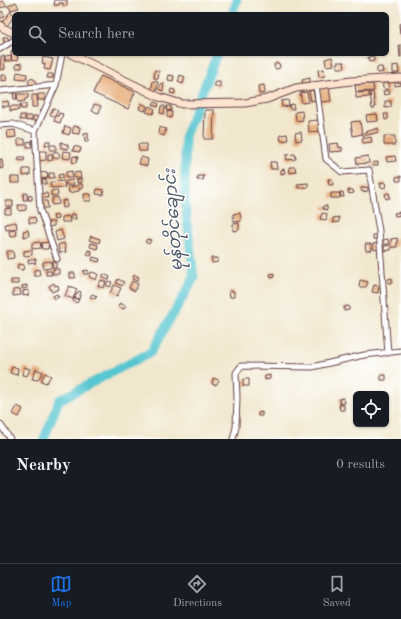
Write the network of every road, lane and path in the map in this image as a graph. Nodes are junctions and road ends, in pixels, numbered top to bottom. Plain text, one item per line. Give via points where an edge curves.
1 (1, 28) edge
2 (12, 32) edge
3 (12, 41) edge
4 (0, 49) edge
5 (62, 56) edge
6 (75, 56) edge
7 (401, 78) edge
8 (316, 85) junction
9 (56, 86) junction
10 (0, 91) edge
11 (0, 125) edge
12 (35, 131) junction
13 (57, 259) dead end
14 (401, 351) edge
15 (388, 353) junction
16 (0, 424) edge
17 (10, 439) edge
18 (233, 439) edge

1 - 2 street
3 - 4 street
5 - 9 street
6 - 8 street via 159,97 182,104 245,103 267,99 296,88
7 - 8 street via 351,80
8 - 15 street via 326,159 342,172 369,170 380,242
9 - 10 street
9 - 12 street
11 - 12 street via 13,124
12 - 13 street via 40,210
14 - 15 street
15 - 18 street via 364,355 312,367 241,366 236,373 235,382 236,427
16 - 17 street

